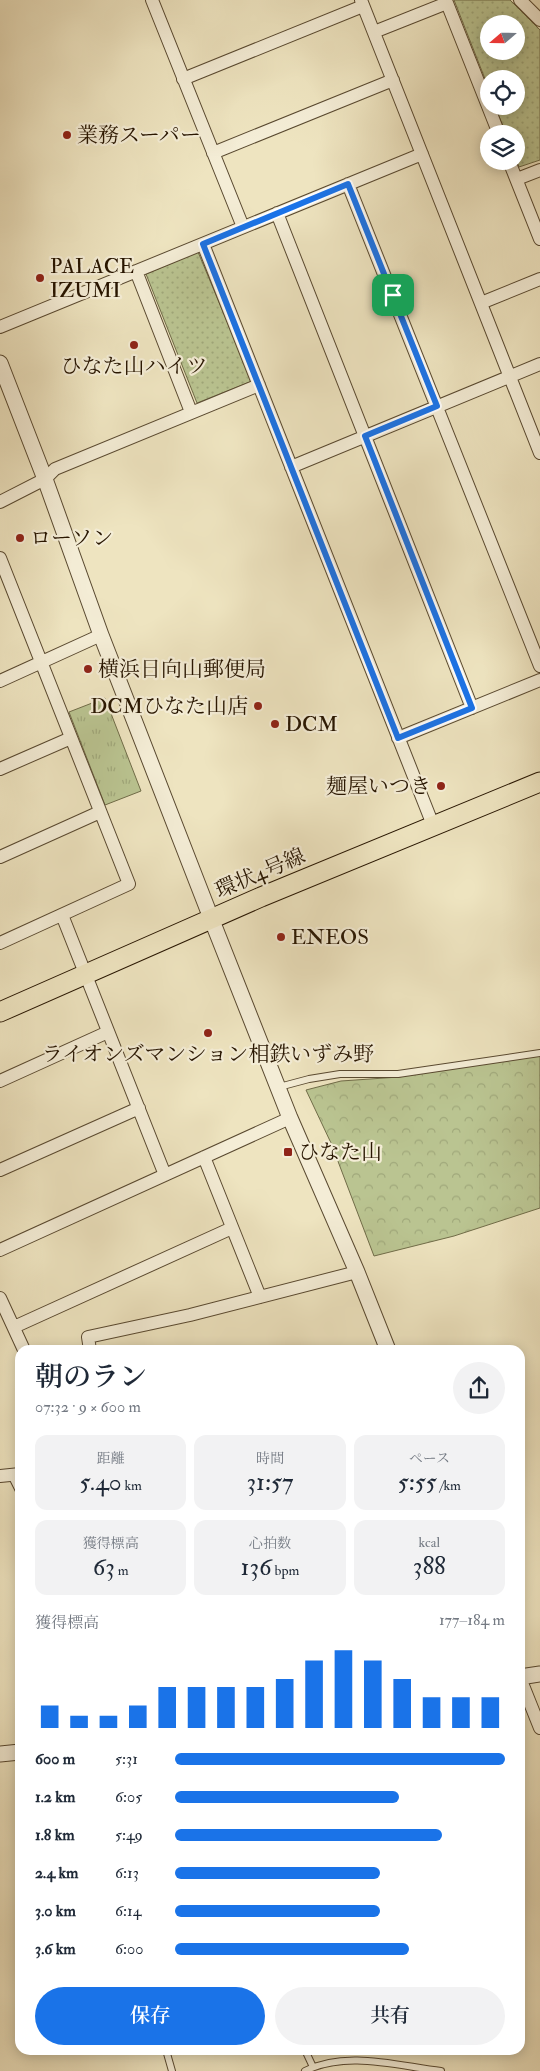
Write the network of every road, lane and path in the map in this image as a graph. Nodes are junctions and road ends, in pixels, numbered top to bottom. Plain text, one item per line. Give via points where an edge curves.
1 (154, 0) edge
2 (520, 0) edge
3 (447, 2) edge
4 (362, 3) edge
5 (540, 20) edge
6 (374, 32) junction
7 (183, 79) junction
8 (393, 80) junction
9 (495, 125) edge
10 (213, 153) junction
11 (422, 154) junction
12 (514, 170) edge
13 (540, 170) edge
14 (517, 179) junction
15 (348, 184) junction
16 (277, 214) junction
17 (537, 222) edge
18 (243, 227) junction
19 (540, 239) edge
20 (203, 244) junction
21 (136, 271) junction
22 (540, 279) edge
23 (481, 303) junction
24 (0, 327) edge
25 (0, 363) edge
26 (540, 364) edge
27 (510, 377) junction
28 (259, 385) junction
29 (437, 406) junction
30 (191, 412) junction
31 (365, 436) junction
32 (540, 453) edge
33 (291, 467) junction
34 (45, 479) junction
35 (0, 502) edge
36 (0, 558) edge
37 (6, 592) edge
38 (101, 635) junction
39 (41, 662) junction
40 (540, 666) edge
41 (540, 680) edge
42 (0, 681) edge
43 (472, 708) junction
44 (71, 738) junction
45 (398, 738) junction
46 (0, 769) edge
47 (540, 782) edge
48 (100, 812) junction
49 (432, 825) junction
50 (0, 857) edge
51 (62, 915) junction
52 (211, 918) junction
53 (0, 943) edge
54 (84, 973) junction
55 (0, 1012) edge
56 (108, 1032) junction
57 (540, 1053) edge
58 (0, 1081) edge
59 (279, 1087) junction
60 (138, 1108) junction
61 (290, 1118) junction
62 (204, 1157) junction
63 (0, 1170) edge
64 (165, 1175) junction
65 (232, 1228) junction
66 (0, 1250) edge
67 (357, 1272) junction
68 (0, 1298) edge
69 (260, 1298) junction
70 (14, 1327) junction
71 (22, 1345) edge
72 (89, 1345) edge
73 (386, 1345) edge
74 (540, 1674) edge
75 (525, 1677) edge
76 (525, 1690) edge
77 (540, 1728) edge
78 (15, 1752) edge
79 (0, 1754) edge
80 (167, 2055) edge
81 (307, 2055) edge
82 (313, 2067) junction
83 (172, 2071) edge
84 (305, 2071) edge
85 (441, 2071) edge

1 - 7 street
2 - 5 street
3 - 6 street
3 - 9 street
4 - 6 street
4 - 7 street
6 - 8 street
7 - 10 street
8 - 10 street
8 - 11 street
10 - 18 street
11 - 15 street
11 - 23 street
12 - 14 street
13 - 14 street
14 - 17 street
15 - 16 street
15 - 29 street
16 - 18 street
16 - 31 street
17 - 19 street
18 - 20 street
20 - 21 street
20 - 28 street
21 - 24 street
21 - 30 street
22 - 23 street
23 - 27 street
25 - 34 street
26 - 27 street
27 - 29 street
27 - 32 street
28 - 30 street
28 - 33 street
29 - 31 street
29 - 40 street
30 - 34 street via 55,469
31 - 33 street
31 - 43 street
33 - 45 street
34 - 35 street
34 - 38 street
36 - 37 street
37 - 39 street
38 - 39 street
38 - 52 street
39 - 42 street
39 - 44 street
41 - 43 street
43 - 45 street
44 - 46 street
44 - 48 street
45 - 49 street
47 - 49 main road, 環状4号線
48 - 50 street
48 - 51 street via 129,884
49 - 52 main road, 環状4号線
51 - 53 street
51 - 54 street
52 - 54 main road, 環状4号線
52 - 59 street
54 - 55 main road, 環状4号線
54 - 56 street
56 - 58 street
56 - 60 street
57 - 59 lane via 398,1074 340,1074
59 - 61 street
60 - 63 street
60 - 64 street
61 - 62 street
61 - 67 street
62 - 64 street
62 - 65 street
64 - 66 street
65 - 69 street
65 - 70 street
67 - 69 street
67 - 73 street
68 - 70 street
69 - 72 street via 88,1337
70 - 71 street
74 - 75 street
76 - 77 street
78 - 79 street
80 - 83 lane
81 - 82 lane
82 - 84 lane
82 - 85 lane via 342,2061 368,2061

